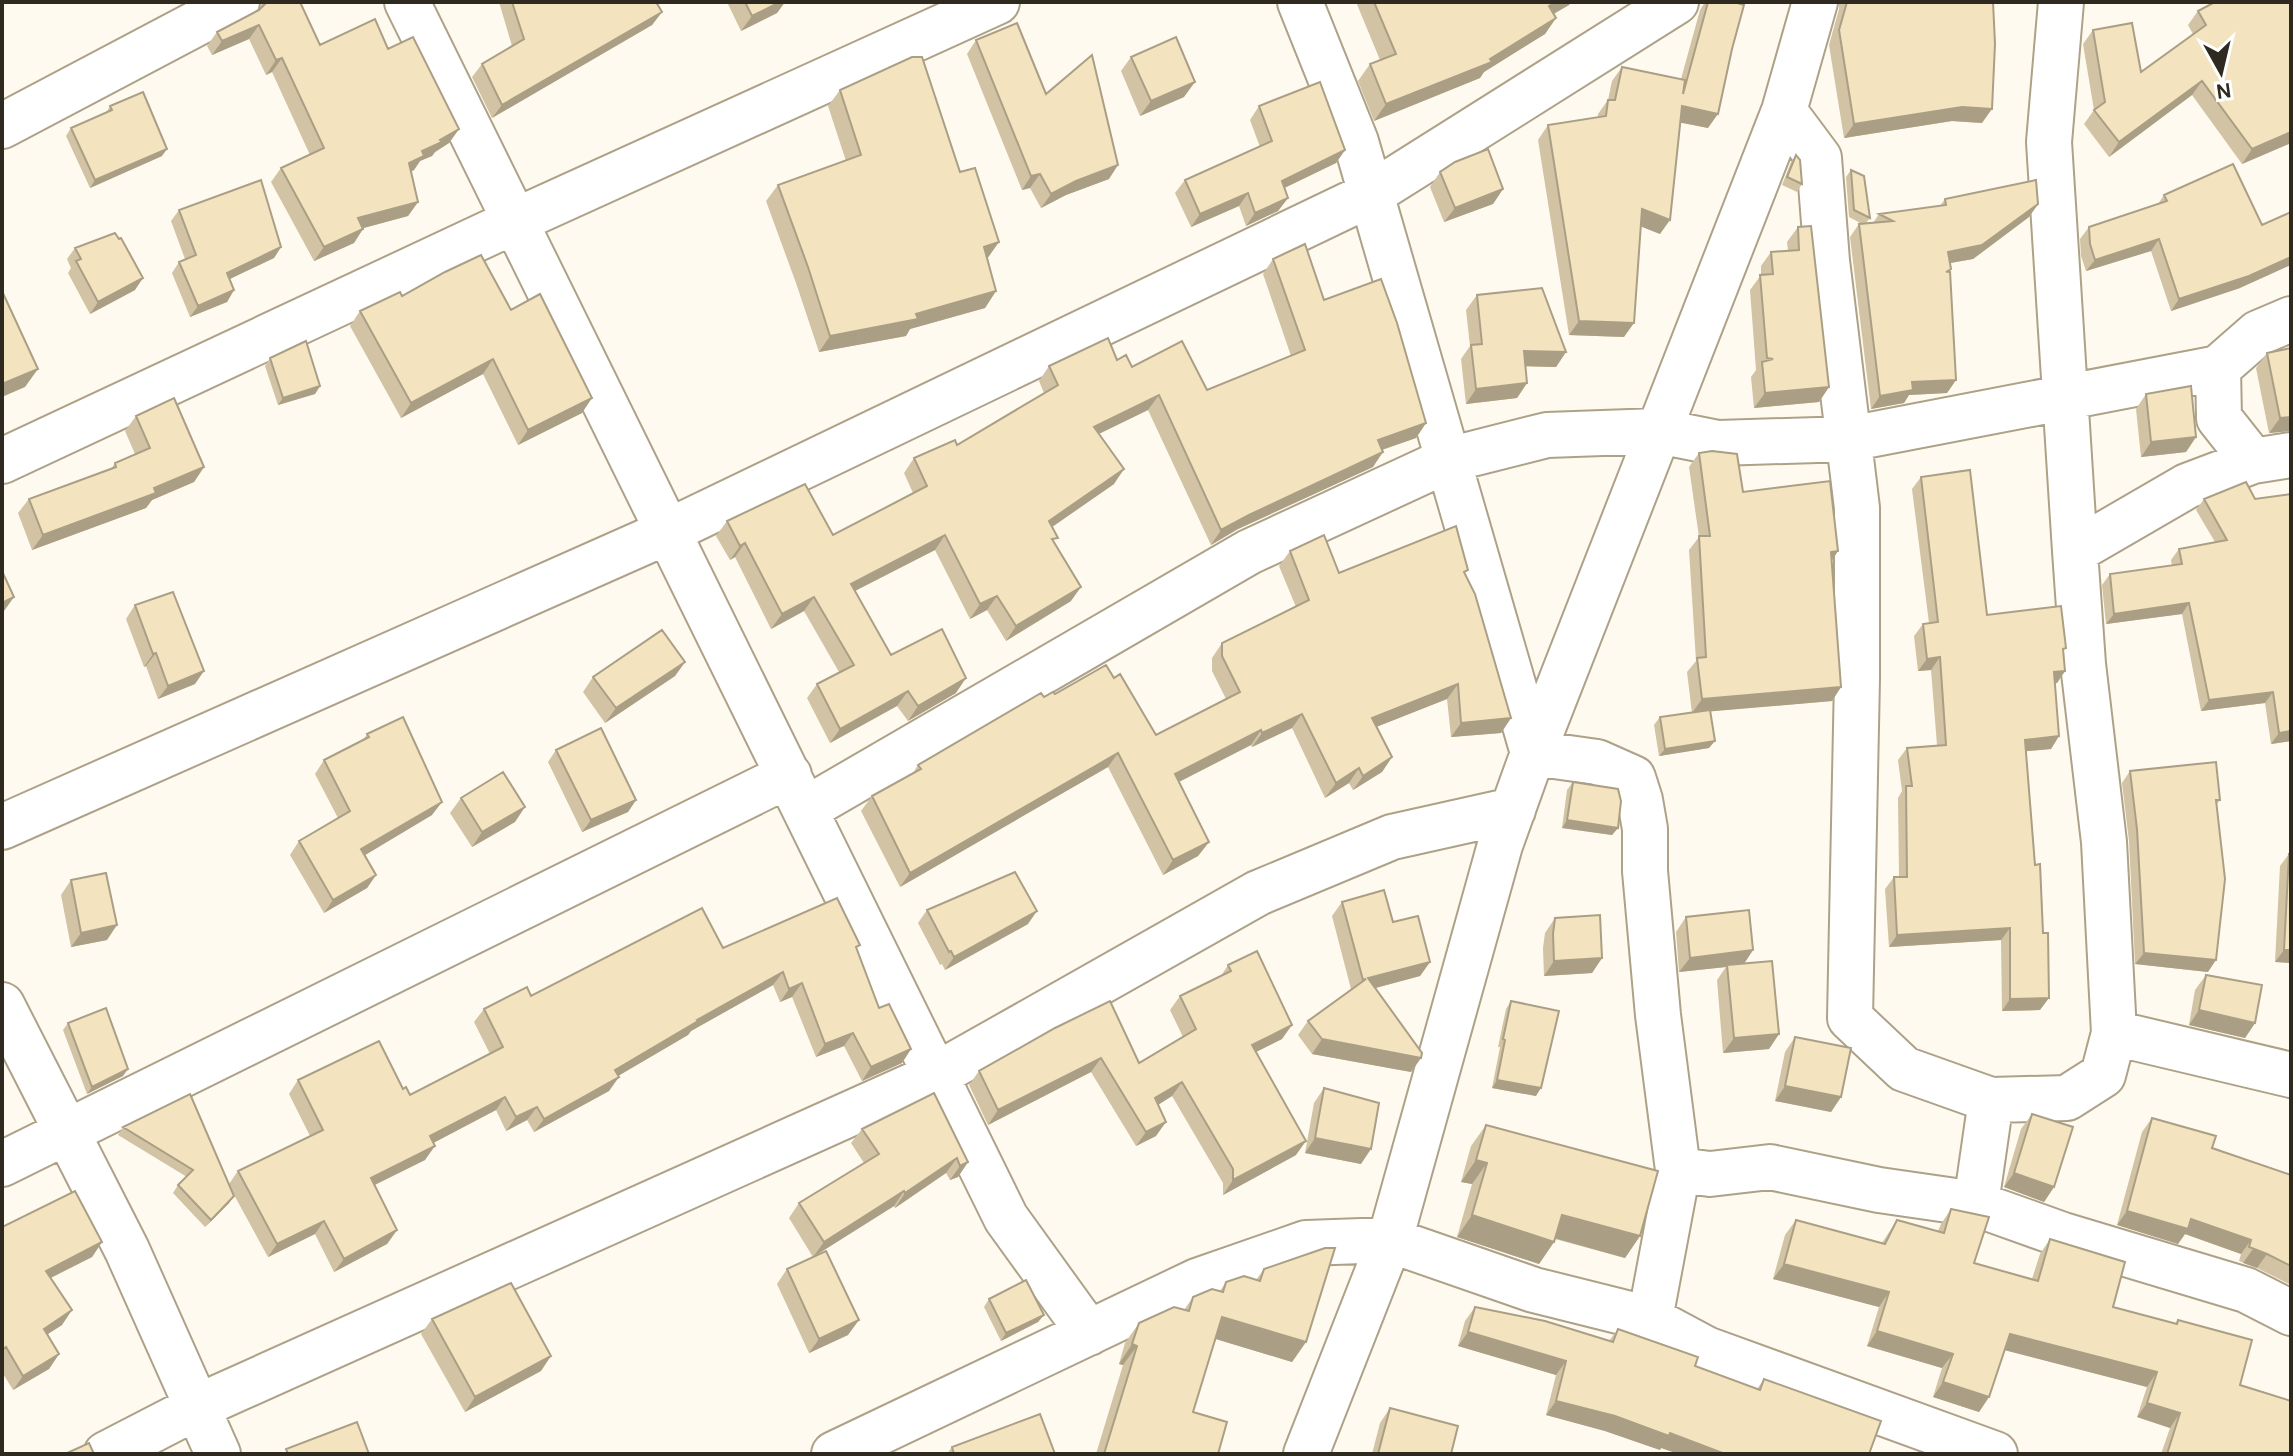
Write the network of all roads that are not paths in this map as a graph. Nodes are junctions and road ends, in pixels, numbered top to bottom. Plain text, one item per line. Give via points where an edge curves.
1 (237, 2) edge
2 (407, 2) edge
3 (997, 2) edge
4 (1300, 2) edge
5 (1676, 2) edge
6 (1815, 2) edge
7 (2068, 4) edge
8 (1784, 111) junction
9 (2, 126) edge
10 (1371, 194) junction
11 (515, 221) junction
12 (2291, 319) edge
13 (2218, 368) junction
14 (2065, 396) junction
15 (1658, 431) junction
16 (1849, 439) junction
17 (2272, 458) edge
18 (1448, 460) junction
19 (2, 461) edge
20 (667, 532) junction
21 (2075, 551) junction
22 (1533, 753) junction
23 (798, 792) junction
24 (1513, 810) junction
25 (2, 827) edge
26 (2, 1005) edge
27 (2114, 1033) junction
28 (936, 1075) junction
29 (2291, 1075) edge
30 (1991, 1100) junction
31 (67, 1132) junction
32 (2, 1164) edge
33 (1678, 1170) junction
34 (1976, 1204) junction
35 (1390, 1240) junction
36 (2291, 1313) edge
37 (1650, 1319) junction
38 (1089, 1333) junction
39 (197, 1407) junction
40 (106, 1454) edge
41 (218, 1454) edge
42 (834, 1454) edge
43 (1306, 1454) edge
44 (1995, 1454) edge

1 - 9 street
2 - 11 street
3 - 11 street
4 - 10 street
5 - 10 street
6 - 8 street
7 - 14 street via 2049,142
8 - 15 street
8 - 16 street via 1819,158
10 - 18 street
10 - 20 street
11 - 19 street
11 - 20 street
12 - 13 street via 2258,333
13 - 14 street
13 - 17 street via 2219,418
14 - 16 street
14 - 21 street
15 - 16 street via 1718,443
15 - 18 street via 1547,435
15 - 22 street
16 - 30 street via 1857,508 1850,1018 1904,1069
17 - 21 street via 2187,486
18 - 22 street
18 - 23 street via 1249,552
20 - 23 street
20 - 25 street
21 - 27 street via 2104,842
22 - 24 street
22 - 33 street via 1597,762 1633,778 1645,829 1658,1015
23 - 28 street
23 - 31 street
24 - 28 street via 1392,837 1258,893
24 - 35 street
26 - 31 street
27 - 29 street
27 - 30 street via 2103,1075 2067,1098
28 - 38 street via 1006,1218
28 - 39 street
30 - 34 street
31 - 32 street
31 - 39 street
33 - 34 street via 1710,1174 1770,1167
33 - 37 street
34 - 36 street via 2246,1290
35 - 37 street via 1534,1290
35 - 38 street via 1306,1243 1197,1281
35 - 43 street
37 - 44 street via 1706,1349
38 - 42 street
39 - 40 street
39 - 41 street

